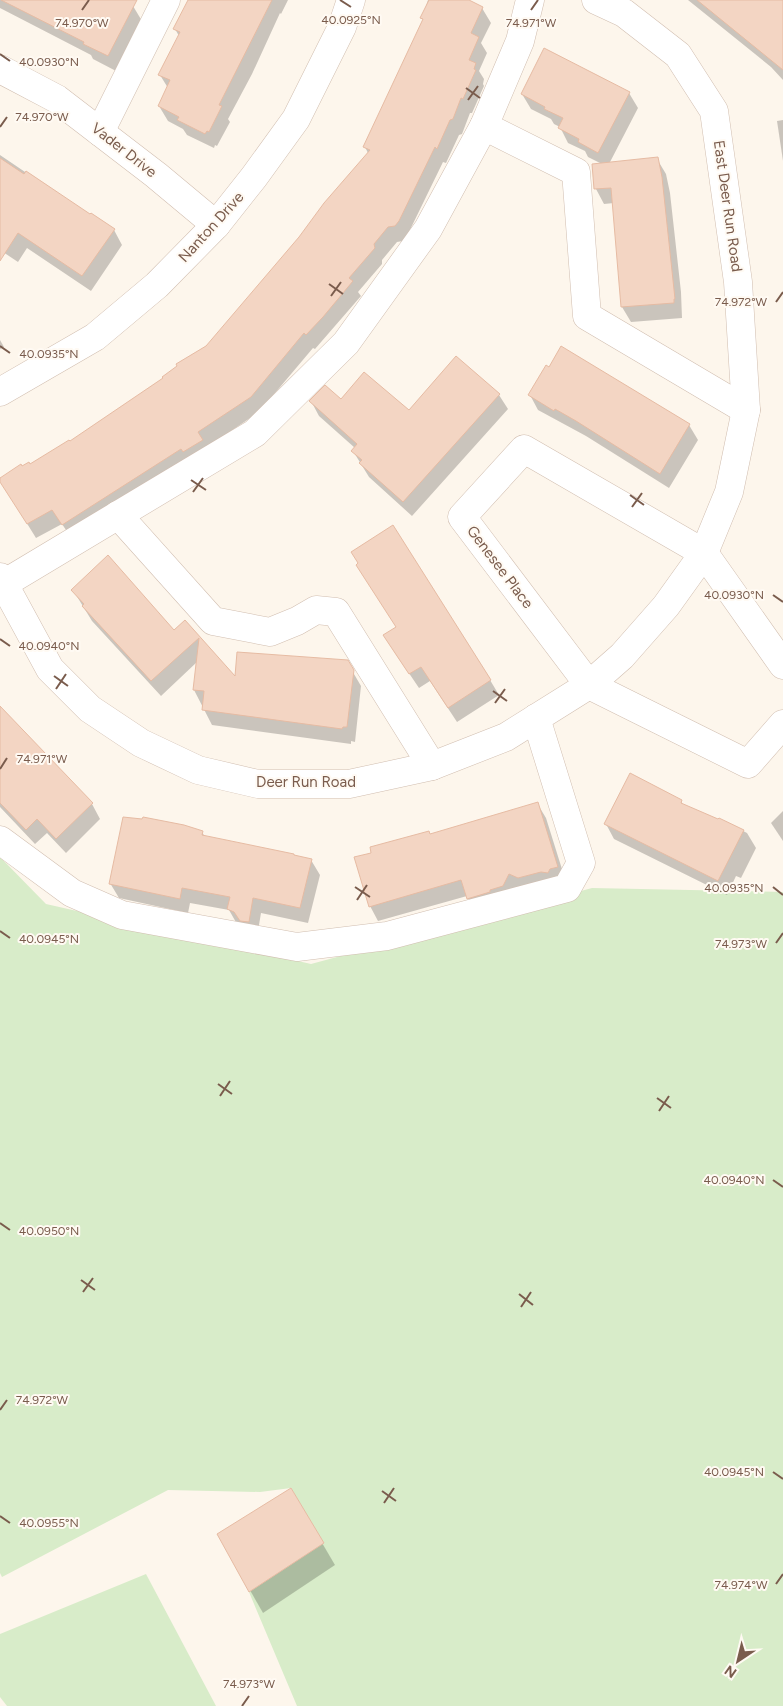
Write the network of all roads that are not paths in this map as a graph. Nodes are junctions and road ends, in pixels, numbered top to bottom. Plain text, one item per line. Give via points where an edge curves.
1 (166, 0) edge
2 (351, 0) edge
3 (530, 0) edge
4 (596, 0) edge
5 (0, 69) edge
6 (484, 126) junction
7 (100, 132) junction
8 (216, 225) junction
9 (0, 392) edge
10 (746, 410) junction
11 (118, 515) junction
12 (704, 553) junction
13 (1, 582) edge
14 (783, 665) edge
15 (589, 685) junction
16 (536, 718) junction
17 (783, 724) edge
18 (432, 766) junction
19 (0, 840) edge

1 - 7 street
2 - 8 street, Nanton Drive via 342,28 296,120
3 - 6 street via 520,41
4 - 10 street, East Deer Run Road via 624,13 678,55 714,111 738,282
5 - 7 street, Vader Drive via 57,99
6 - 10 street via 576,172 587,316
6 - 11 street via 428,228 346,343 255,433
7 - 8 street, Vader Drive
8 - 9 street, Nanton Drive via 157,285 95,337
10 - 12 street, East Deer Run Road via 729,492
11 - 13 street
11 - 18 street via 214,621 270,632 316,610 336,612
12 - 14 street, Genesee Place
12 - 15 street, East Deer Run Road via 666,606 622,656
12 - 15 street, Genesee Place via 524,449 462,517
13 - 18 street, Deer Run Road via 50,669 90,709 141,743 198,770 258,784 349,784
15 - 16 street, Deer Run Road
15 - 17 street, Genesee Place via 748,764
16 - 18 street, Deer Run Road via 506,737
16 - 19 street via 581,863 567,888 387,936 297,947 122,915 72,893

